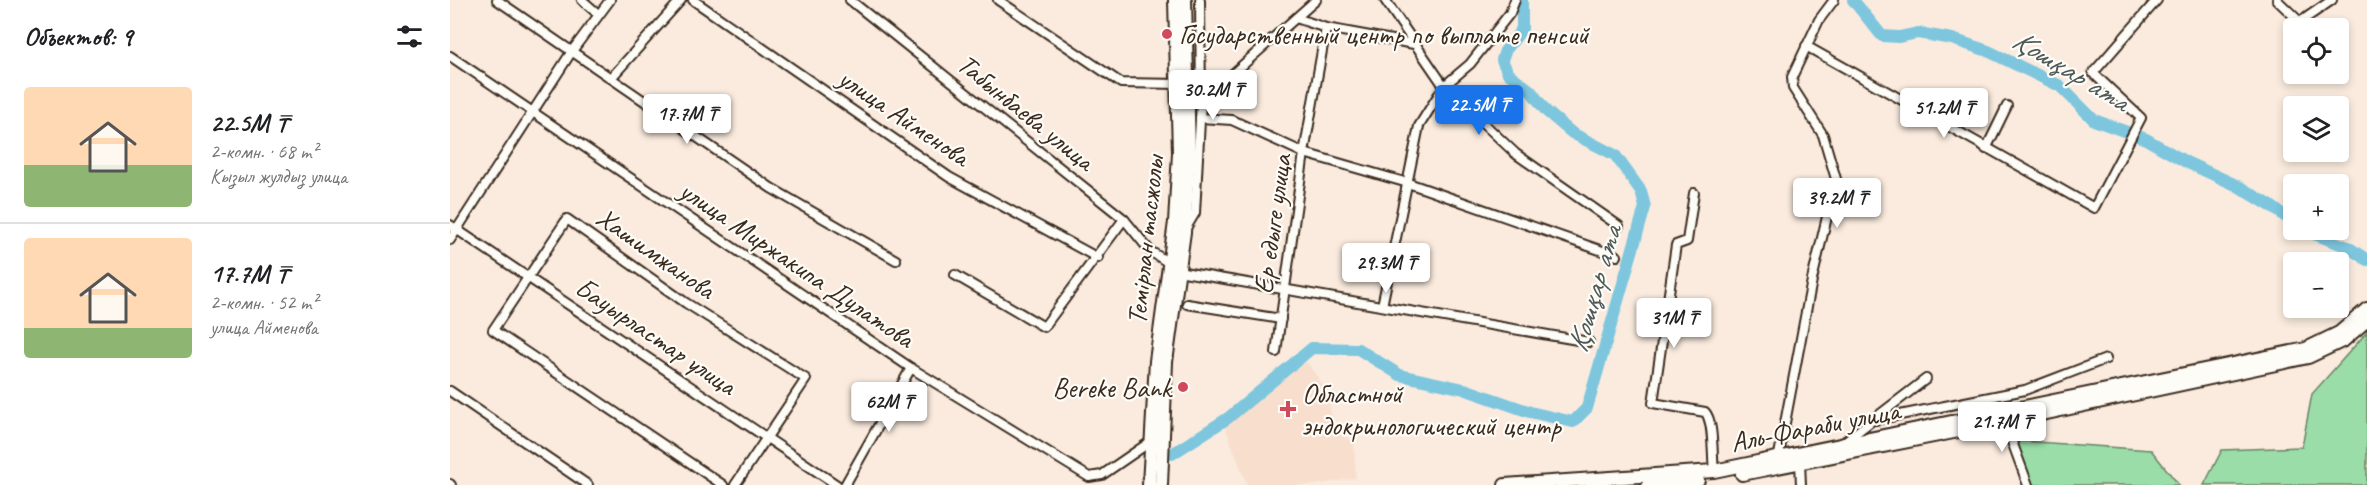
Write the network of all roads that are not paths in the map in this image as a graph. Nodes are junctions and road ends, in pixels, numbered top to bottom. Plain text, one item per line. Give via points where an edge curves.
1 (496, 0) edge
2 (582, 0) edge
3 (610, 0) edge
4 (681, 0) edge
5 (693, 0) edge
6 (850, 0) edge
7 (998, 0) edge
8 (1175, 0) edge
9 (1185, 0) edge
10 (1200, 0) edge
11 (1316, 0) edge
12 (1385, 0) edge
13 (1515, 0) edge
14 (1834, 0) edge
15 (2157, 0) edge
16 (2277, 0) edge
17 (2332, 0) edge
18 (598, 14) junction
19 (1296, 18) junction
20 (1326, 28) junction
21 (1413, 44) junction
22 (1806, 46) junction
23 (572, 51) junction
24 (450, 57) edge
25 (611, 78) junction
26 (1184, 84) junction
27 (1444, 86) junction
28 (1201, 102) junction
29 (2007, 106) dead end
30 (533, 112) junction
31 (1200, 118) junction
32 (1986, 148) junction
33 (1304, 153) junction
34 (1408, 183) junction
35 (1694, 193) dead end
36 (1124, 219) junction
37 (1620, 226) dead end
38 (453, 227) edge
39 (1184, 232) junction
40 (450, 240) edge
41 (1617, 256) dead end
42 (1098, 258) junction
43 (896, 260) dead end
44 (1173, 267) junction
45 (955, 275) dead end
46 (528, 277) junction
47 (1287, 291) junction
48 (1187, 304) dead end
49 (1382, 306) junction
50 (2367, 309) edge
51 (1281, 319) junction
52 (2367, 320) edge
53 (1589, 342) dead end
54 (1276, 352) dead end
55 (2106, 360) dead end
56 (911, 368) junction
57 (1926, 379) dead end
58 (450, 391) edge
59 (2004, 418) junction
60 (1875, 420) junction
61 (767, 438) junction
62 (1150, 442) junction
63 (1838, 446) junction
64 (1800, 462) junction
65 (1778, 463) junction
66 (1714, 471) junction
67 (588, 485) edge
68 (723, 485) edge
69 (735, 485) edge
70 (837, 485) edge
71 (845, 485) edge
72 (1149, 485) edge
73 (1161, 485) edge
74 (1505, 485) edge
75 (1648, 485) edge
76 (1801, 485) edge
77 (2028, 485) edge

1 - 23 street
2 - 18 street
3 - 18 street
4 - 25 street
5 - 42 street, улица Айменова via 949,177
6 - 36 street, Табынбаева улица
7 - 26 street via 1121,83
8 - 26 main road, Темірлан тасжолы
9 - 26 main road, Темірлан тасжолы
10 - 28 street
11 - 19 street
12 - 21 street
13 - 27 street via 1510,13 1470,64
14 - 22 street
15 - 32 street via 2093,73 2140,118 2094,208
16 - 17 street via 2300,22
18 - 23 street
19 - 20 street
19 - 28 street
20 - 21 street
20 - 33 street, Ер едыге улица
21 - 27 street
22 - 32 street
22 - 65 street via 1792,77 1793,88 1823,135 1836,179 1812,280
23 - 25 street
23 - 30 street
24 - 30 street, улица Миржакипа Дулатова
25 - 43 street via 771,188
26 - 39 main road, Темірлан тасжолы via 1190,153
26 - 44 main road, Темірлан тасжолы
27 - 34 street via 1419,126
27 - 37 street via 1516,154
28 - 31 street
29 - 32 street
30 - 38 street
30 - 56 street, улица Миржакипа Дулатова
31 - 33 street via 1232,120
31 - 39 street via 1195,213
33 - 34 street
33 - 47 street, Ер едыге улица
34 - 41 street
34 - 49 street
35 - 66 street via 1688,241 1676,245 1653,403 1705,412 1712,421
36 - 42 street
36 - 44 street, Табынбаева улица via 1150,251
38 - 40 street
38 - 46 street, Бауырластар улица
39 - 44 main road, Темірлан тасжолы
42 - 45 street via 1044,327
44 - 47 street
44 - 62 main road, Темірлан тасжолы via 1156,361
44 - 73 main road, Темірлан тасжолы
46 - 61 street, Бауырластар улица
46 - 61 street, Хашимжанова via 567,219 686,303 806,379
46 - 68 street, Хашимжанова via 493,330
47 - 49 street
47 - 51 street, Ер едыге улица
48 - 51 street
49 - 53 street
50 - 59 main road, Аль-Фараби улица via 2339,333 2306,349
51 - 54 street, Ер едыге улица
52 - 59 main road, Аль-Фараби улица via 2344,340 2308,357
55 - 60 street via 2025,390
56 - 62 street, улица Миржакипа Дулатова via 1089,477
56 - 71 street
57 - 60 street
58 - 67 street
59 - 63 main road, Аль-Фараби улица
59 - 64 main road, Аль-Фараби улица
59 - 77 street
60 - 63 street
61 - 69 street, Хашимжанова
61 - 70 street, Бауырластар улица
62 - 72 main road, Темірлан тасжолы
63 - 65 main road, Аль-Фараби улица
64 - 65 main road, Аль-Фараби улица
64 - 76 street
65 - 66 main road, Аль-Фараби улица
65 - 75 main road, Аль-Фараби улица via 1678,483
66 - 74 main road, Аль-Фараби улица

